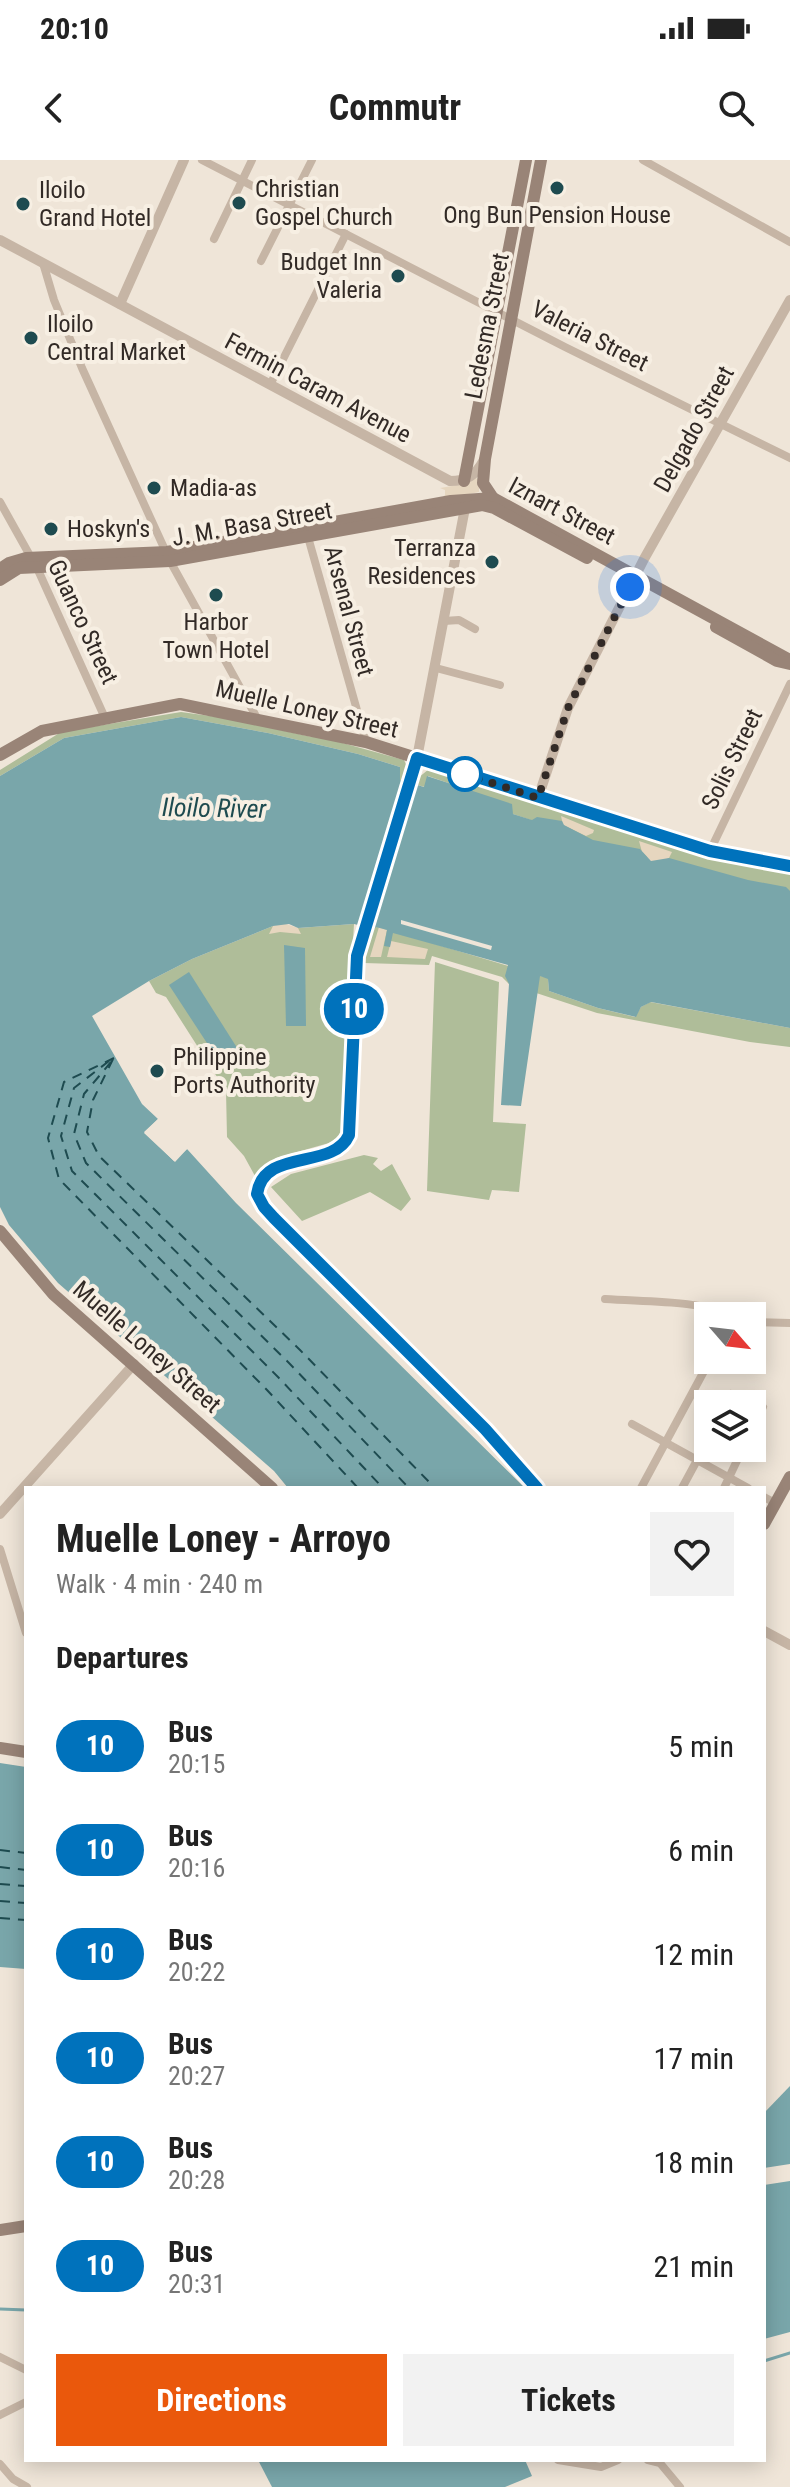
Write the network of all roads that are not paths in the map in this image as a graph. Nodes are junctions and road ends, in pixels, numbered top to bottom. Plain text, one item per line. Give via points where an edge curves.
1 (184, 160) edge
2 (202, 160) edge
3 (252, 160) edge
4 (312, 160) edge
5 (526, 160) edge
6 (541, 160) edge
7 (643, 160) edge
8 (242, 181) junction
9 (289, 205) junction
10 (346, 234) junction
11 (214, 239) dead end
12 (0, 240) edge
13 (790, 242) edge
14 (261, 261) dead end
15 (43, 263) junction
16 (790, 300) edge
17 (120, 304) junction
18 (497, 311) junction
19 (511, 319) junction
20 (270, 385) junction
21 (720, 425) junction
22 (790, 458) edge
23 (485, 459) junction
24 (464, 481) junction
25 (493, 498) junction
26 (0, 502) edge
27 (466, 504) junction
28 (308, 537) junction
29 (168, 556) junction
30 (33, 562) junction
31 (0, 569) edge
32 (634, 578) junction
33 (0, 580) edge
34 (444, 621) junction
35 (475, 629) dead end
36 (790, 662) edge
37 (436, 668) junction
38 (790, 684) edge
39 (500, 685) dead end
40 (105, 718) junction
41 (257, 718) junction
42 (366, 742) junction
43 (0, 755) edge
44 (417, 758) junction
45 (538, 798) junction
46 (710, 851) junction
47 (790, 866) edge
48 (0, 1231) edge
49 (605, 1299) dead end
50 (694, 1306) edge
51 (766, 1322) edge
52 (790, 1323) edge
53 (134, 1364) junction
54 (702, 1374) edge
55 (632, 1424) dead end
56 (665, 1442) junction
57 (694, 1458) edge
58 (697, 1462) edge
59 (701, 1462) edge
60 (736, 1462) edge
61 (790, 1477) edge
62 (729, 1478) junction
63 (25, 1486) edge
64 (270, 1486) edge
65 (535, 1486) edge
66 (642, 1486) edge
67 (683, 1486) edge
68 (725, 1486) edge
69 (744, 1486) edge
70 (24, 1487) edge
71 (770, 1500) edge
72 (0, 1514) edge
73 (0, 1549) edge
74 (24, 1627) edge
75 (766, 1632) edge
76 (790, 1645) edge
77 (0, 1748) edge
78 (24, 1752) edge
79 (24, 2226) edge
80 (0, 2230) edge
81 (0, 2357) edge
82 (24, 2369) edge
83 (24, 2403) edge
84 (0, 2415) edge
85 (570, 2462) edge
86 (613, 2462) edge
87 (656, 2462) edge
88 (0, 2464) edge
89 (27, 2487) edge
90 (680, 2487) edge

1 - 17 street
2 - 8 street, Valeria Street
3 - 8 street
4 - 9 street
5 - 18 main road, Ledesma Street
6 - 19 main road, Ledesma Street
7 - 13 street
8 - 9 street, Valeria Street
8 - 11 street
9 - 10 street, Valeria Street
9 - 14 street
10 - 18 street, Valeria Street
10 - 20 street
12 - 15 street, Fermin Caram Avenue
15 - 17 street, Fermin Caram Avenue
15 - 29 street via 82,368
16 - 21 street, Delgado Street
17 - 20 street, Fermin Caram Avenue
18 - 19 street, Valeria Street
18 - 24 main road, Ledesma Street
19 - 21 street, Valeria Street
19 - 23 main road, Ledesma Street
20 - 24 street, Fermin Caram Avenue via 450,481
21 - 22 street, Valeria Street
21 - 32 street, Delgado Street
23 - 24 street
23 - 25 main road, Ledesma Street via 483,483
25 - 27 main road, Iznart Street
25 - 32 main road, Iznart Street
26 - 30 street, Guanco Street
27 - 28 main road, J. M. Basa Street
27 - 29 main road, J. M. Basa Street
27 - 32 main road via 490,506
27 - 34 street
28 - 29 main road, J. M. Basa Street
28 - 42 street, Arsenal Street
29 - 30 main road, J. M. Basa Street
29 - 41 street
30 - 31 main road, J. M. Basa Street via 16,560
30 - 33 main road, J. M. Basa Street
30 - 40 street, Guanco Street
32 - 36 main road via 777,661
32 - 45 street, Delgado Street via 568,708
34 - 35 street via 459,620
34 - 37 street
37 - 39 street
37 - 44 street
38 - 46 street, Solis Street
40 - 41 main road, Muelle Loney Street via 180,704
40 - 43 main road, Muelle Loney Street via 42,731
41 - 42 main road, Muelle Loney Street
42 - 44 main road, Muelle Loney Street
44 - 45 main road, Muelle Loney Street
44 - 65 main road via 363,934 355,979 349,1135 331,1151 271,1171 257,1194 274,1218
45 - 46 main road, Muelle Loney Street
46 - 47 main road, Muelle Loney Street
48 - 53 main road, Muelle Loney Street via 53,1294
49 - 50 street
51 - 52 street
53 - 63 street
53 - 64 main road, Muelle Loney Street
54 - 56 street
55 - 56 street
56 - 57 street
56 - 66 street
58 - 67 street
59 - 62 street
60 - 62 street
61 - 71 main road
62 - 68 street
62 - 69 street
70 - 72 street
73 - 74 street
75 - 76 street
77 - 78 main road
79 - 80 main road
81 - 82 street
83 - 84 street
85 - 86 street via 601,2467
87 - 90 street
88 - 89 street

